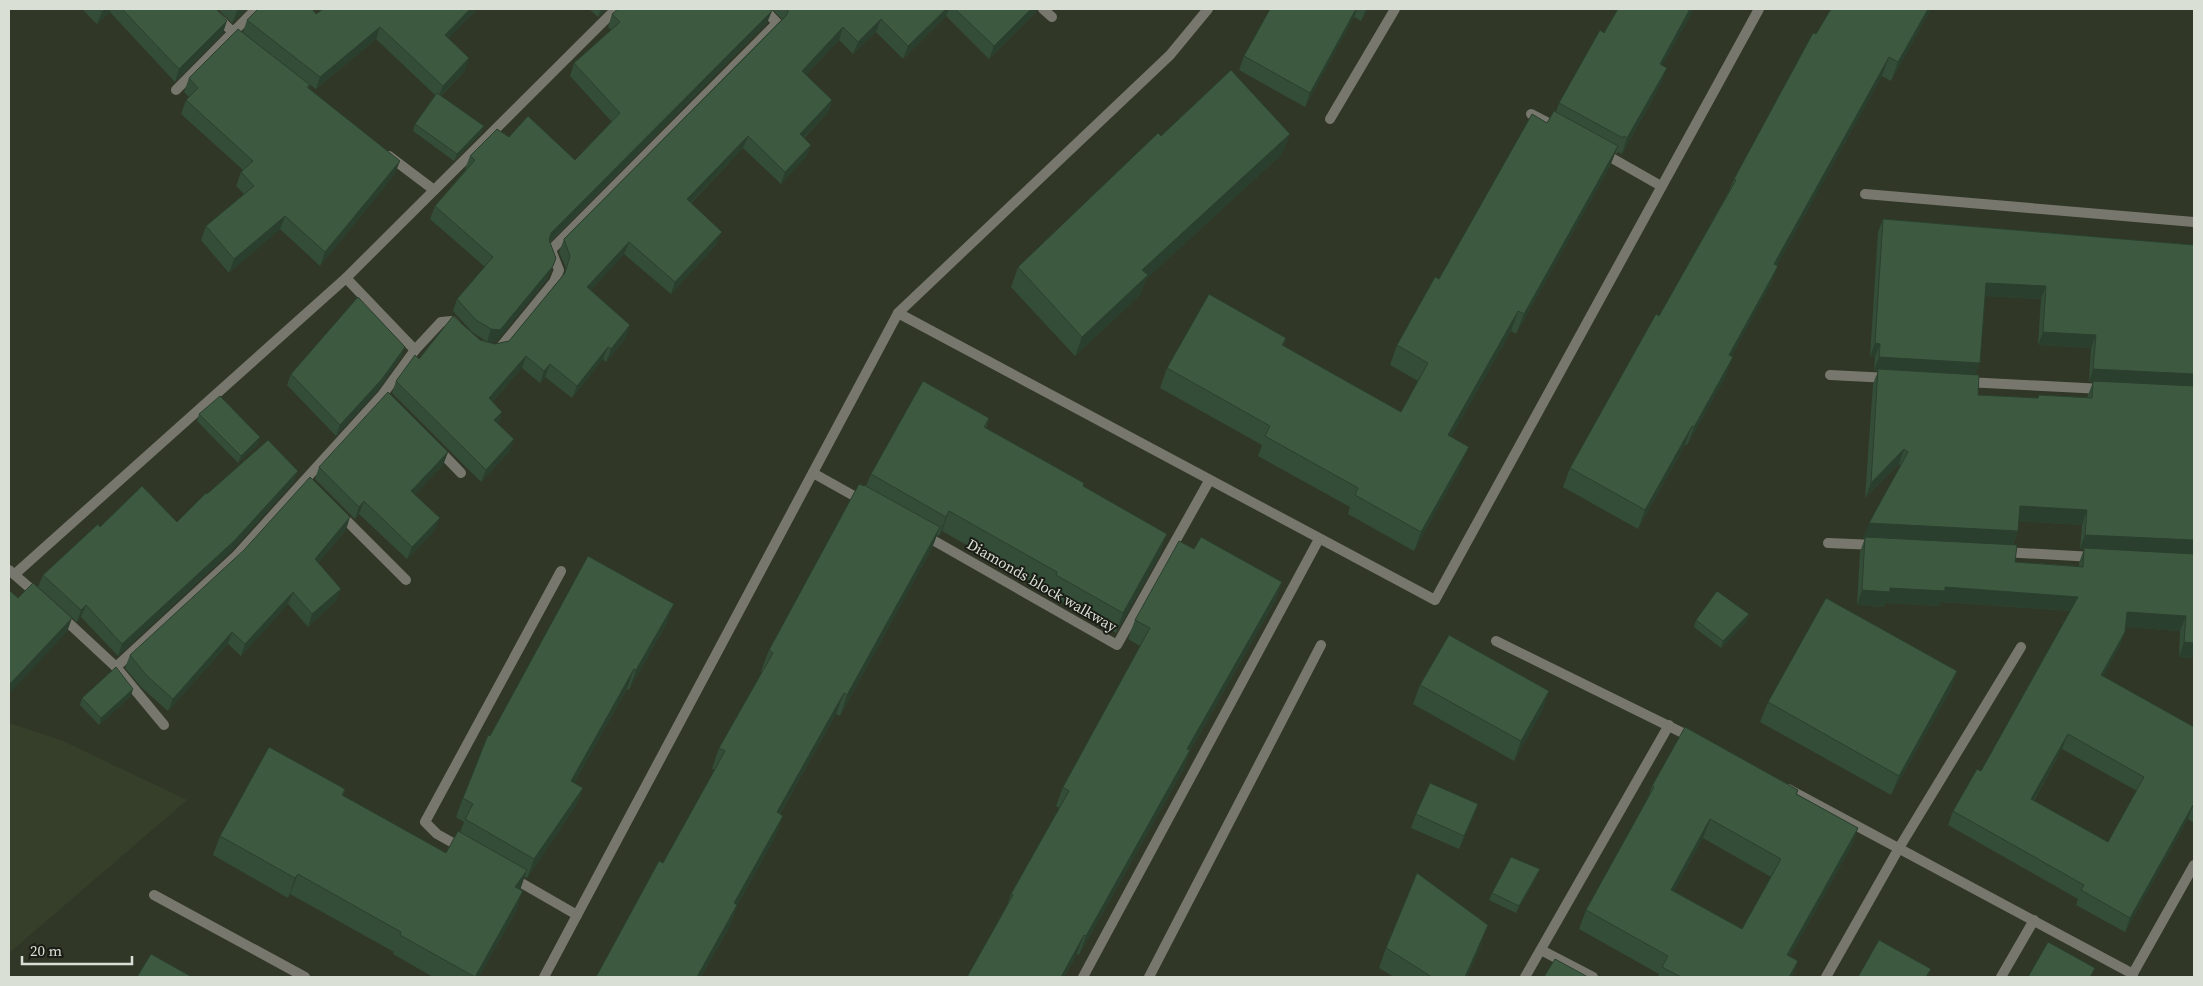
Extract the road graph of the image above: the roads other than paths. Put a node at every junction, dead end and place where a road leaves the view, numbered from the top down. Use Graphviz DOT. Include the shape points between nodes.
graph roads {
  1 [pos="209,9"];
  2 [pos="256,9"];
  3 [pos="616,9"];
  4 [pos="764,9"];
  5 [pos="1043,9"];
  6 [pos="1208,9"];
  7 [pos="1395,9"];
  8 [pos="1760,9"];
  9 [pos="1052,18"];
  10 [pos="232,33"];
  11 [pos="247,45"];
  12 [pos="176,90"];
  13 [pos="1531,114"];
  14 [pos="1330,119"];
  15 [pos="1566,133"];
  16 [pos="1592,147"];
  17 [pos="380,148"];
  18 [pos="1661,186"];
  19 [pos="434,190"];
  20 [pos="1865,194"];
  21 [pos="2194,222"];
  22 [pos="346,278"];
  23 [pos="898,313"];
  24 [pos="464,333"];
  25 [pos="482,348"];
  26 [pos="415,350"];
  27 [pos="1830,375"];
  28 [pos="1899,379"];
  29 [pos="1958,382"];
  30 [pos="2116,390"];
  31 [pos="429,440"];
  32 [pos="461,473"];
  33 [pos="813,473"];
  34 [pos="1209,481"];
  35 [pos="872,506"];
  36 [pos="333,507"];
  37 [pos="914,530"];
  38 [pos="1319,538"];
  39 [pos="1828,543"];
  40 [pos="1888,546"];
  41 [pos="1996,552"];
  42 [pos="2105,558"];
  43 [pos="561,571"];
  44 [pos="12,572"];
  45 [pos="406,580"];
  46 [pos="1496,641"];
  47 [pos="1321,645"];
  48 [pos="2022,647"];
  49 [pos="116,666"];
  50 [pos="164,726"];
  51 [pos="1669,726"];
  52 [pos="1703,744"];
  53 [pos="1780,785"];
  54 [pos="1899,848"];
  55 [pos="470,853"];
  56 [pos="2194,865"];
  57 [pos="503,872"];
  58 [pos="154,896"];
  59 [pos="578,915"];
  60 [pos="2034,920"];
  61 [pos="1541,950"];
  62 [pos="2132,975"];
  63 [pos="305,977"];
  64 [pos="544,977"];
  65 [pos="1083,977"];
  66 [pos="1149,977"];
  67 [pos="1525,977"];
  68 [pos="1593,977"];
  69 [pos="1826,977"];
  70 [pos="2002,977"];
  1 -- 10 [label="street"];
  2 -- 10 [label="street"];
  3 -- 19 [label="street"];
  4 -- 25 [label="street" via="777,23 551,250 560,270 554,282 499,349 489,351"];
  5 -- 9 [label="street"];
  6 -- 23 [label="street" via="1170,55"];
  7 -- 14 [label="street"];
  8 -- 18 [label="street"];
  10 -- 11 [label="street"];
  10 -- 12 [label="street"];
  13 -- 15 [label="street"];
  16 -- 18 [label="street"];
  17 -- 19 [label="street"];
  18 -- 38 [label="street" via="1435,600"];
  19 -- 22 [label="street"];
  20 -- 21 [label="street"];
  22 -- 26 [label="street"];
  22 -- 44 [label="street"];
  23 -- 33 [label="street"];
  23 -- 34 [label="street"];
  24 -- 26 [label="street" via="452,321 441,322"];
  26 -- 49 [label="street" via="386,398 309,483 235,557"];
  27 -- 28 [label="street"];
  29 -- 30 [label="street"];
  31 -- 32 [label="street"];
  33 -- 35 [label="street"];
  33 -- 59 [label="street"];
  34 -- 37 [label="street, Diamonds block walkway" via="1118,645"];
  34 -- 38 [label="street"];
  36 -- 45 [label="street"];
  38 -- 65 [label="street"];
  39 -- 40 [label="street"];
  41 -- 42 [label="street"];
  43 -- 55 [label="street" via="425,822 437,834"];
  44 -- 49 [label="street"];
  46 -- 51 [label="street"];
  47 -- 66 [label="street"];
  48 -- 54 [label="street"];
  49 -- 50 [label="street"];
  51 -- 52 [label="street"];
  51 -- 61 [label="street"];
  53 -- 54 [label="street"];
  54 -- 60 [label="street"];
  54 -- 69 [label="street"];
  56 -- 62 [label="street"];
  57 -- 59 [label="street"];
  58 -- 63 [label="street"];
  59 -- 64 [label="street"];
  60 -- 62 [label="street"];
  60 -- 70 [label="street"];
  61 -- 67 [label="street"];
  61 -- 68 [label="street"];
}
